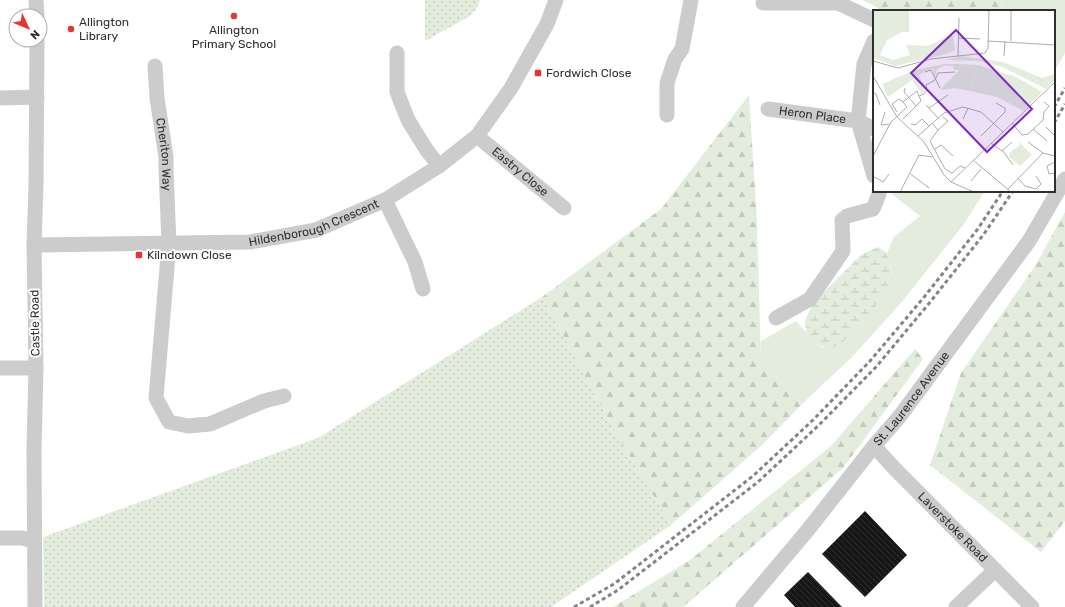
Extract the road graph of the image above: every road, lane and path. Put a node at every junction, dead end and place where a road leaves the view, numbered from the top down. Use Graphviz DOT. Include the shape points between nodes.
graph roads {
  1 [pos="556,0"];
  2 [pos="691,0"];
  3 [pos="837,2"];
  4 [pos="763,3"];
  5 [pos="873,20"];
  6 [pos="873,43"];
  7 [pos="37,48"];
  8 [pos="397,53"];
  9 [pos="155,66"];
  10 [pos="37,97"];
  11 [pos="0,98"];
  12 [pos="768,109"];
  13 [pos="667,115"];
  14 [pos="858,121"];
  15 [pos="873,128"];
  16 [pos="477,136"];
  17 [pos="439,166"];
  18 [pos="873,173"];
  19 [pos="1065,179"];
  20 [pos="879,192"];
  21 [pos="385,200"];
  22 [pos="564,208"];
  23 [pos="169,244"];
  24 [pos="34,245"];
  25 [pos="423,289"];
  26 [pos="776,318"];
  27 [pos="0,368"];
  28 [pos="36,368"];
  29 [pos="284,396"];
  30 [pos="874,446"];
  31 [pos="0,538"];
  32 [pos="34,541"];
  33 [pos="995,570"];
  34 [pos="35,607"];
  35 [pos="743,607"];
  36 [pos="956,607"];
  37 [pos="1032,607"];
  1 -- 16 [label="street, Hildenborough Crescent" via="547,24 511,88"];
  2 -- 13 [label="street" via="682,48 675,59 667,83"];
  3 -- 4 [label="street"];
  3 -- 5 [label="street"];
  6 -- 14 [label="street" via="864,64"];
  7 -- 10 [label="street, Castle Road"];
  8 -- 17 [label="street" via="397,92 408,120"];
  9 -- 23 [label="street, Cheriton Way" via="166,158"];
  10 -- 11 [label="street"];
  10 -- 24 [label="street, Castle Road"];
  12 -- 14 [label="street, Heron Place"];
  14 -- 15 [label="street, Heron Place"];
  14 -- 18 [label="street"];
  16 -- 17 [label="street, Hildenborough Crescent"];
  16 -- 22 [label="street, Eastry Close"];
  17 -- 21 [label="street, Hildenborough Crescent"];
  19 -- 30 [label="street, St. Laurence Avenue" via="1029,241 900,416"];
  20 -- 26 [label="street" via="873,209 847,216 842,220 843,251 810,299"];
  21 -- 23 [label="street, Hildenborough Crescent" via="316,230 250,242"];
  21 -- 25 [label="street" via="415,262"];
  23 -- 24 [label="street, Hildenborough Crescent"];
  23 -- 29 [label="street" via="156,398 169,422 188,426 210,424 264,401"];
  24 -- 28 [label="street, Castle Road"];
  27 -- 28 [label="street"];
  28 -- 32 [label="street, Castle Road"];
  30 -- 33 [label="street, Laverstoke Road"];
  30 -- 35 [label="street, St. Laurence Avenue"];
  31 -- 32 [label="street"];
  32 -- 34 [label="street, Castle Road"];
  33 -- 36 [label="street"];
  33 -- 37 [label="street, Laverstoke Road"];
}
